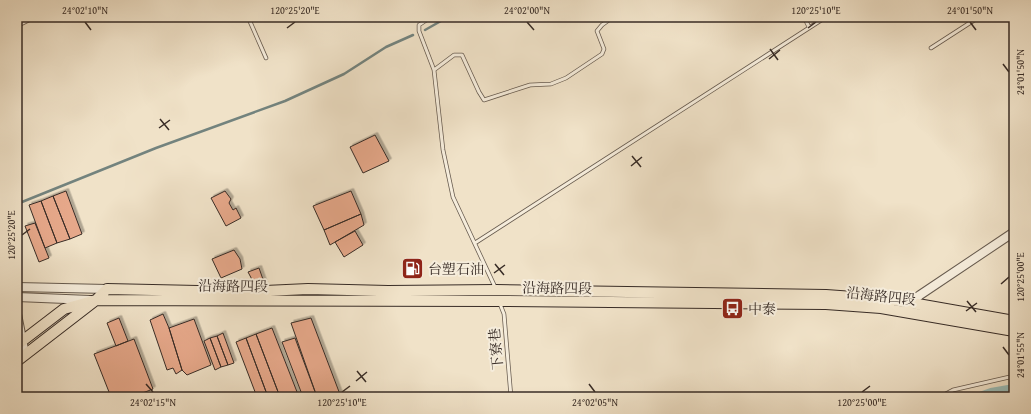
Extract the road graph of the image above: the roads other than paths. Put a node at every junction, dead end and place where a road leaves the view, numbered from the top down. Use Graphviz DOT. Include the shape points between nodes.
graph roads {
  1 [pos="35,17"];
  2 [pos="248,17"];
  3 [pos="431,17"];
  4 [pos="613,17"];
  5 [pos="804,17"];
  6 [pos="826,17"];
  7 [pos="979,17"];
  8 [pos="17,26"];
  9 [pos="809,28"];
  10 [pos="931,48"];
  11 [pos="266,58"];
  12 [pos="434,70"];
  13 [pos="1014,232"];
  14 [pos="475,243"];
  15 [pos="17,287"];
  16 [pos="107,289"];
  17 [pos="496,290"];
  18 [pos="17,297"];
  19 [pos="733,299"];
  20 [pos="96,300"];
  21 [pos="498,301"];
  22 [pos="909,307"];
  23 [pos="17,314"];
  24 [pos="1014,321"];
  25 [pos="1014,331"];
  26 [pos="20,342"];
  27 [pos="21,357"];
  28 [pos="1014,376"];
  29 [pos="511,397"];
  30 [pos="940,397"];
  1 -- 8 [label="lane"];
  2 -- 11 [label="lane"];
  3 -- 12 [label="lane, 下寮巷" via="419,25 418,31"];
  4 -- 12 [label="lane" via="597,31 604,49 602,54 566,78 551,84 530,85 484,100 462,55 454,55"];
  5 -- 9 [label="lane"];
  6 -- 9 [label="lane"];
  7 -- 10 [label="lane"];
  9 -- 14 [label="lane"];
  12 -- 14 [label="lane, 下寮巷" via="443,150 453,197"];
  13 -- 22 [label="street" via="920,295"];
  14 -- 17 [label="lane, 下寮巷"];
  15 -- 16 [label="street, 沿海路四段"];
  16 -- 17 [label="main road, 沿海路四段" via="243,292 308,288 388,291"];
  16 -- 20 [label="main road"];
  17 -- 19 [label="main road, 沿海路四段"];
  17 -- 21 [label="lane, 下寮巷"];
  18 -- 20 [label="street, 沿海路四段"];
  19 -- 21 [label="main road, 沿海路四段"];
  19 -- 22 [label="main road, 沿海路四段" via="880,308"];
  20 -- 21 [label="main road, 沿海路四段"];
  20 -- 26 [label="main road" via="64,309"];
  20 -- 27 [label="main road"];
  21 -- 29 [label="lane, 下寮巷" via="504,314"];
  22 -- 24 [label="main road, 沿海路四段"];
  22 -- 25 [label="main road, 沿海路四段"];
  23 -- 26 [label="street"];
  26 -- 27 [label="street"];
  28 -- 30 [label="lane" via="952,390"];
}
